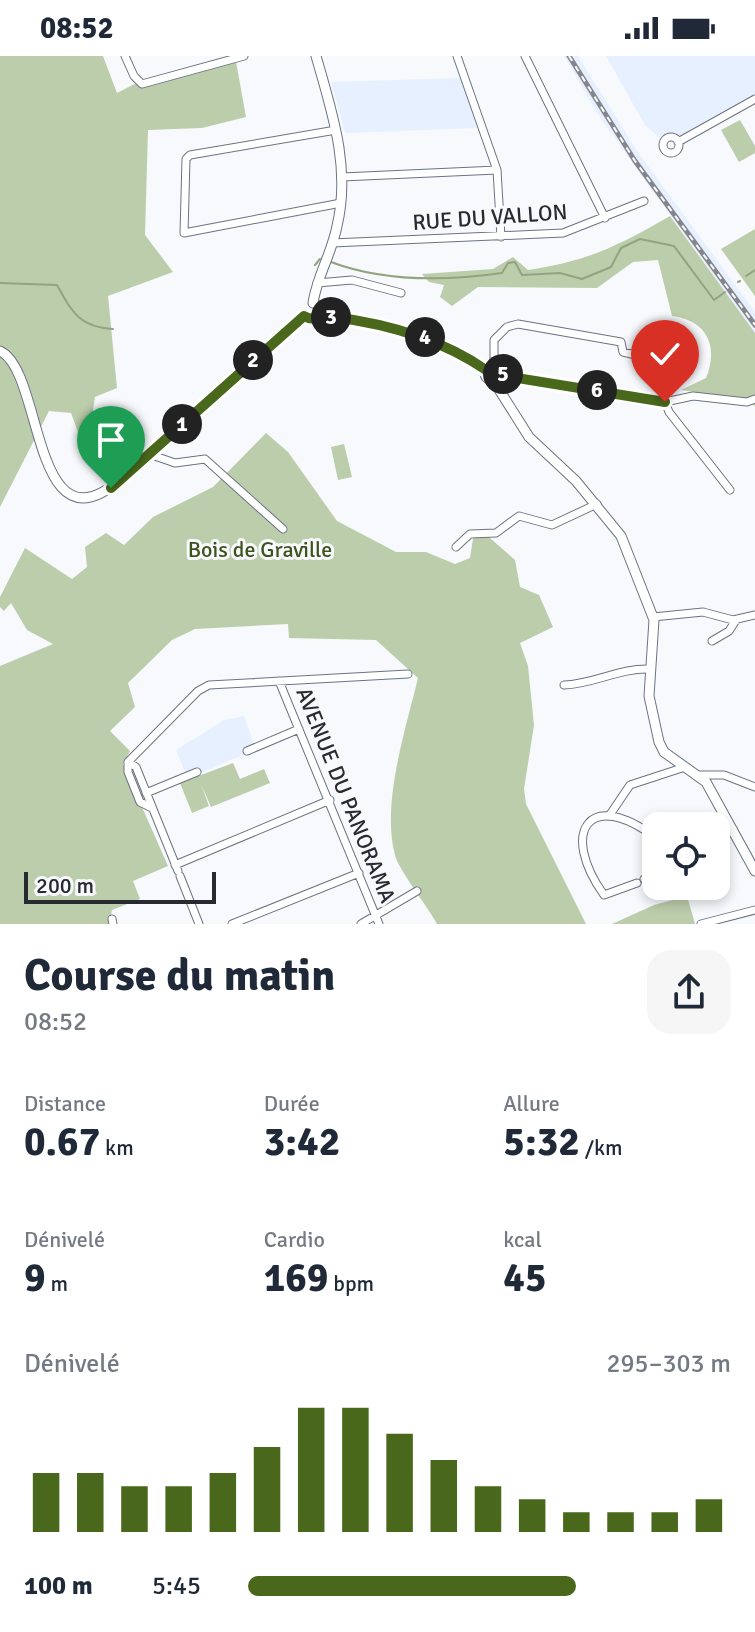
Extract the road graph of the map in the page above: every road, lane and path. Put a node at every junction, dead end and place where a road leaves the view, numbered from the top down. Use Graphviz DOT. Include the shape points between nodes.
graph roads {
  1 [pos="125,56"];
  2 [pos="244,56"];
  3 [pos="316,56"];
  4 [pos="457,56"];
  5 [pos="525,56"];
  6 [pos="755,99"];
  7 [pos="336,130"];
  8 [pos="678,142"];
  9 [pos="497,170"];
  10 [pos="342,177"];
  11 [pos="644,201"];
  12 [pos="341,203"];
  13 [pos="605,218"];
  14 [pos="501,237"];
  15 [pos="332,243"];
  16 [pos="316,283"];
  17 [pos="401,293"];
  18 [pos="315,304"];
  19 [pos="332,317"];
  20 [pos="308,318"];
  21 [pos="0,351"];
  22 [pos="657,360"];
  23 [pos="493,373"];
  24 [pos="751,401"];
  25 [pos="665,402"];
  26 [pos="755,409"];
  27 [pos="149,454"];
  28 [pos="730,490"];
  29 [pos="597,504"];
  30 [pos="283,529"];
  31 [pos="456,547"];
  32 [pos="755,615"];
  33 [pos="653,617"];
  34 [pos="736,620"];
  35 [pos="712,641"];
  36 [pos="650,669"];
  37 [pos="408,674"];
  38 [pos="279,681"];
  39 [pos="564,685"];
  40 [pos="299,729"];
  41 [pos="247,751"];
  42 [pos="128,762"];
  43 [pos="685,767"];
  44 [pos="197,772"];
  45 [pos="697,775"];
  46 [pos="755,787"];
  47 [pos="146,793"];
  48 [pos="330,800"];
  49 [pos="152,808"];
  50 [pos="609,816"];
  51 [pos="642,828"];
  52 [pos="733,829"];
  53 [pos="730,831"];
  54 [pos="178,870"];
  55 [pos="755,871"];
  56 [pos="359,873"];
  57 [pos="642,881"];
  58 [pos="417,891"];
  59 [pos="755,910"];
  60 [pos="375,915"];
  61 [pos="199,924"];
  62 [pos="232,924"];
  63 [pos="361,924"];
  64 [pos="379,924"];
  65 [pos="701,924"];
  1 -- 2 [label="street" via="142,84"];
  3 -- 7 [label="street"];
  4 -- 9 [label="street"];
  5 -- 13 [label="street"];
  6 -- 8 [label="street"];
  7 -- 10 [label="street"];
  7 -- 12 [label="street" via="190,155 184,233"];
  9 -- 10 [label="street"];
  9 -- 14 [label="street"];
  10 -- 12 [label="street"];
  11 -- 13 [label="street, RUE DU VALLON"];
  12 -- 15 [label="street"];
  13 -- 14 [label="street, RUE DU VALLON" via="563,233"];
  14 -- 15 [label="street, RUE DU VALLON"];
  15 -- 16 [label="street"];
  16 -- 17 [label="street" via="352,280"];
  16 -- 18 [label="street"];
  18 -- 19 [label="street"];
  18 -- 20 [label="street" via="319,314"];
  18 -- 20 [label="street" via="303,306"];
  19 -- 20 [label="street"];
  19 -- 23 [label="street" via="431,339"];
  20 -- 27 [label="street"];
  21 -- 27 [label="street" via="13,359 23,376 43,457 66,490 98,494"];
  22 -- 23 [label="street" via="623,352 621,342 518,324 494,340"];
  23 -- 25 [label="street"];
  23 -- 29 [label="street" via="529,437"];
  24 -- 25 [label="street" via="693,396"];
  24 -- 26 [label="street"];
  25 -- 28 [label="street"];
  27 -- 30 [label="street" via="175,463 205,459"];
  29 -- 31 [label="street" via="552,525 519,516 496,533 470,534"];
  29 -- 33 [label="street" via="621,536"];
  32 -- 34 [label="street"];
  33 -- 34 [label="street" via="703,612"];
  33 -- 36 [label="street"];
  34 -- 35 [label="street"];
  36 -- 39 [label="street" via="628,669"];
  36 -- 43 [label="street" via="654,730 664,752"];
  37 -- 38 [label="street"];
  38 -- 40 [label="street, AVENUE DU PANORAMA"];
  38 -- 42 [label="street" via="209,685"];
  40 -- 41 [label="street"];
  40 -- 48 [label="street, AVENUE DU PANORAMA"];
  42 -- 47 [label="street" via="136,767"];
  42 -- 49 [label="street" via="140,802"];
  43 -- 45 [label="street"];
  43 -- 50 [label="street" via="630,785"];
  44 -- 47 [label="street"];
  45 -- 46 [label="street" via="724,775"];
  45 -- 52 [label="street"];
  47 -- 49 [label="street"];
  48 -- 54 [label="street"];
  48 -- 56 [label="street, AVENUE DU PANORAMA"];
  49 -- 54 [label="street"];
  50 -- 51 [label="street"];
  50 -- 57 [label="street" via="597,817 585,827 581,848 586,861 604,895"];
  52 -- 53 [label="street"];
  52 -- 55 [label="street"];
  54 -- 61 [label="street"];
  56 -- 60 [label="street, AVENUE DU PANORAMA"];
  56 -- 62 [label="street"];
  58 -- 60 [label="street"];
  59 -- 65 [label="street"];
  60 -- 63 [label="street"];
  60 -- 64 [label="street, AVENUE DU PANORAMA"];
}
